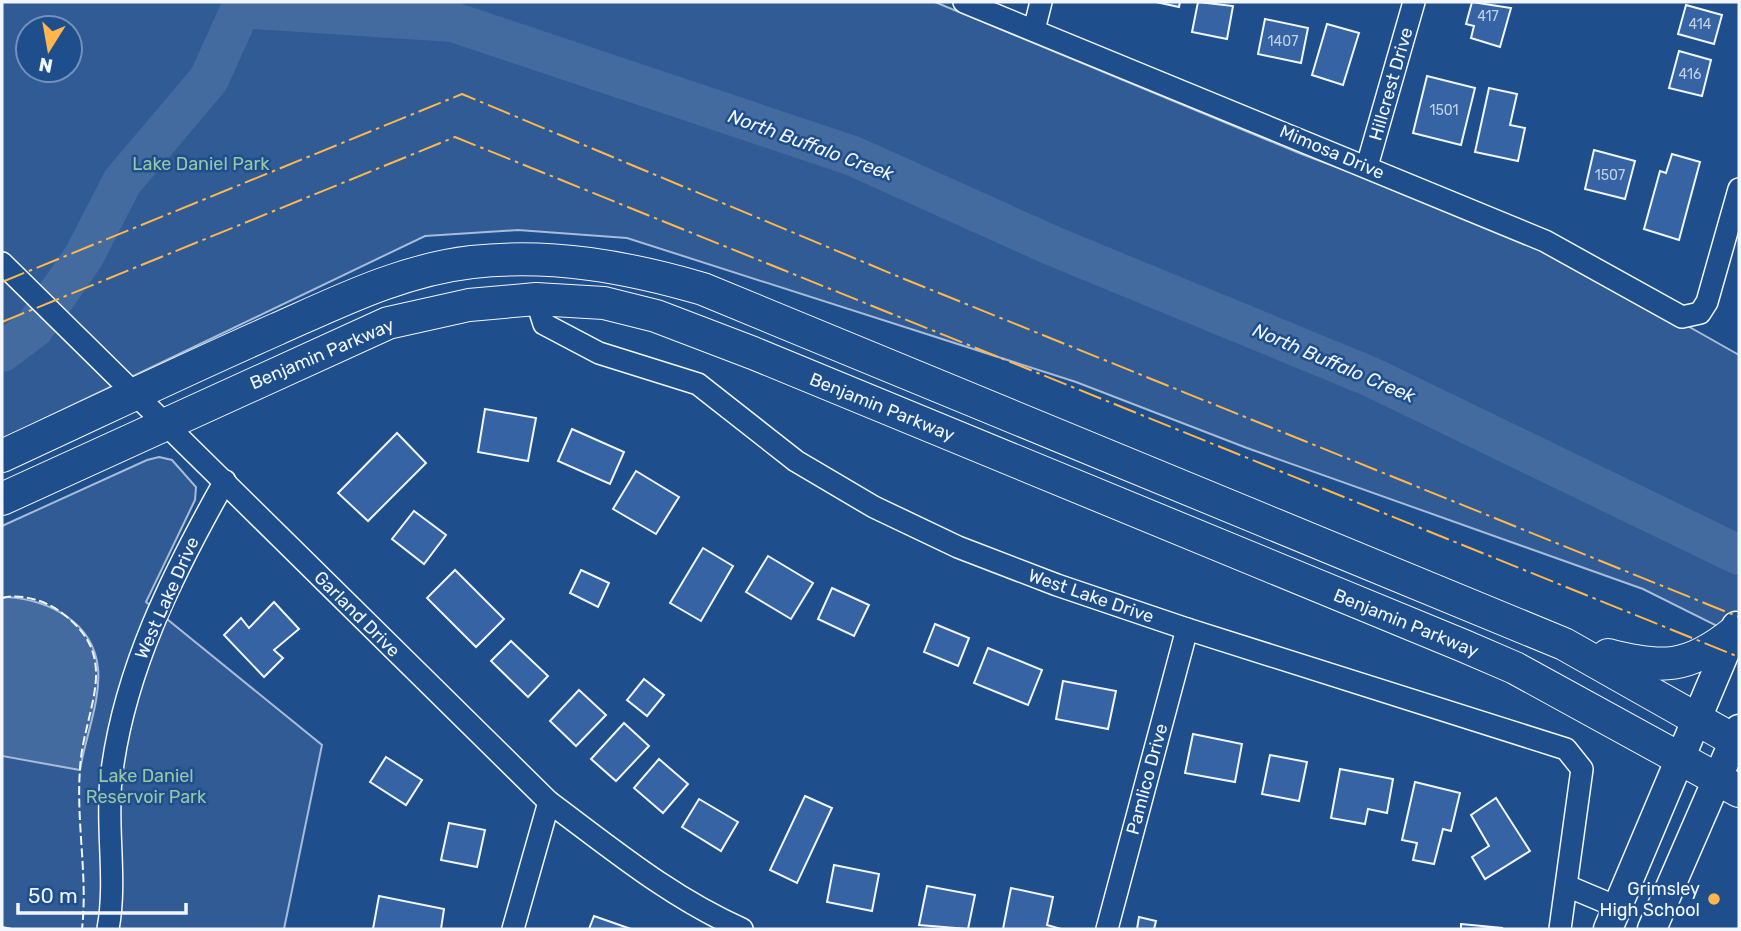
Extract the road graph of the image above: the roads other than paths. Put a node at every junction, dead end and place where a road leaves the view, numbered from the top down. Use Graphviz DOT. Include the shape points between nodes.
graph roads {
  1 [pos="964,2"];
  2 [pos="1041,2"];
  3 [pos="1414,2"];
  4 [pos="1004,10"];
  5 [pos="1034,30"];
  6 [pos="1367,166"];
  7 [pos="1739,189"];
  8 [pos="2,263"];
  9 [pos="537,299"];
  10 [pos="135,395"];
  11 [pos="167,423"];
  12 [pos="2,456"];
  13 [pos="225,481"];
  14 [pos="2,499"];
  15 [pos="1736,626"];
  16 [pos="1187,629"];
  17 [pos="1564,644"];
  18 [pos="1698,720"];
  19 [pos="1738,738"];
  20 [pos="1679,760"];
  21 [pos="1728,785"];
  22 [pos="549,802"];
  23 [pos="1567,886"];
  24 [pos="1612,918"];
  25 [pos="108,929"];
  26 [pos="513,929"];
  27 [pos="742,929"];
  28 [pos="1107,929"];
  29 [pos="1560,929"];
  30 [pos="1652,929"];
  1 -- 4 [label="street, Mimosa Drive"];
  2 -- 5 [label="street"];
  3 -- 6 [label="street, Hillcrest Drive"];
  4 -- 5 [label="street, Mimosa Drive"];
  5 -- 6 [label="street, Mimosa Drive"];
  6 -- 7 [label="street, Mimosa Drive" via="1545,241 1669,312 1692,317 1707,302"];
  8 -- 10 [label="street, Garland Drive"];
  9 -- 11 [label="main road, Benjamin Parkway" via="468,305 388,323"];
  9 -- 16 [label="street, West Lake Drive" via="544,324 599,352 698,384 796,460 874,507 958,547"];
  9 -- 20 [label="main road, Benjamin Parkway" via="604,303 656,316 753,353 1515,668"];
  10 -- 11 [label="street, Garland Drive"];
  10 -- 12 [label="main road"];
  10 -- 17 [label="main road" via="395,278 471,262 529,259 649,273 703,289"];
  11 -- 13 [label="street, Garland Drive"];
  11 -- 14 [label="main road, Benjamin Parkway"];
  13 -- 22 [label="street, Garland Drive"];
  13 -- 25 [label="street, West Lake Drive" via="185,551 134,677 111,780 112,905"];
  15 -- 17 [label="main road" via="1712,650 1674,664 1651,666"];
  15 -- 18 [label="main road"];
  16 -- 23 [label="street, West Lake Drive" via="1566,748 1583,769"];
  16 -- 28 [label="street, Pamlico Drive"];
  17 -- 18 [label="main road"];
  18 -- 19 [label="main road"];
  18 -- 20 [label="main road"];
  19 -- 21 [label="main road"];
  20 -- 21 [label="main road, Benjamin Parkway"];
  20 -- 24 [label="main road"];
  21 -- 30 [label="main road"];
  22 -- 26 [label="street"];
  22 -- 27 [label="street, Garland Drive" via="704,913"];
  23 -- 24 [label="street"];
  23 -- 29 [label="street, West Lake Drive"];
}
